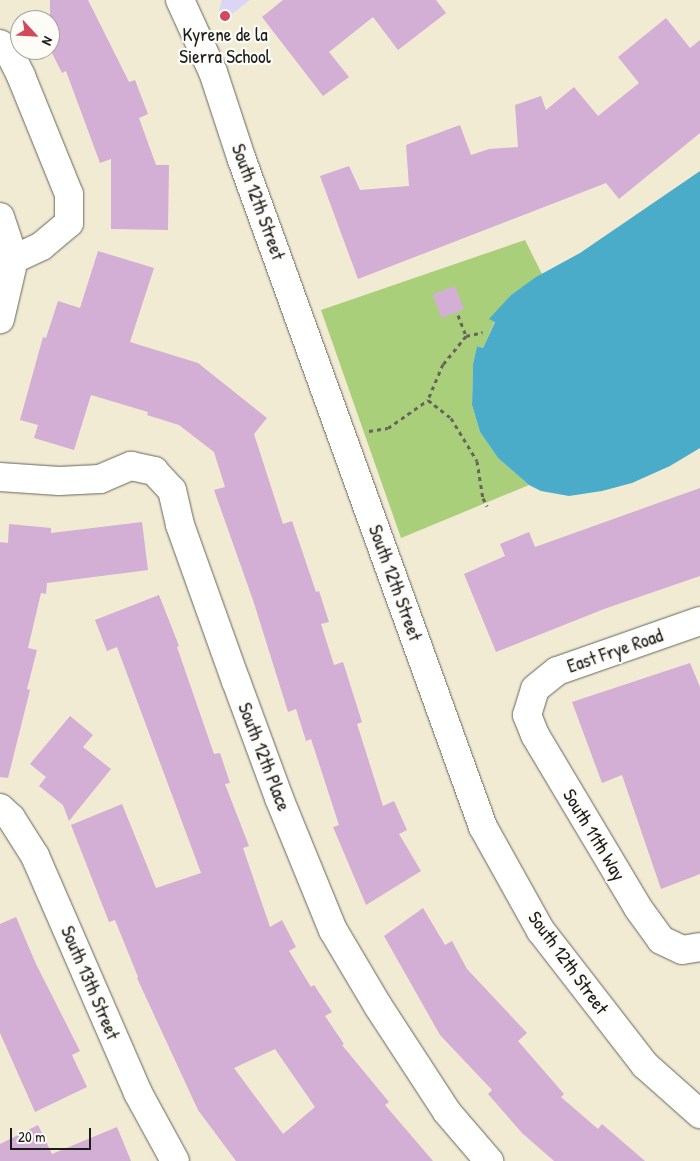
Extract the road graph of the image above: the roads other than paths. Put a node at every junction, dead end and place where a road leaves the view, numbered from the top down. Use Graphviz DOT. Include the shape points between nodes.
graph roads {
  1 [pos="180,0"];
  2 [pos="0,44"];
  3 [pos="0,217"];
  4 [pos="14,259"];
  5 [pos="0,319"];
  6 [pos="0,477"];
  7 [pos="700,620"];
  8 [pos="535,689"];
  9 [pos="0,808"];
  10 [pos="700,947"];
  11 [pos="700,1114"];
  12 [pos="175,1161"];
  13 [pos="489,1161"];
  1 -- 11 [label="street, South 12th Street" via="212,72 483,828 541,931 645,1065"];
  2 -- 4 [label="street" via="8,50 21,76 69,194 69,223 42,246"];
  3 -- 4 [label="street"];
  4 -- 5 [label="street"];
  6 -- 13 [label="street, South 12th Place" via="59,481 100,478 130,466 154,472 172,490 180,525 236,681 333,930 447,1112"];
  7 -- 8 [label="street, East Frye Road" via="557,671"];
  8 -- 10 [label="street, South 11th Way" via="527,715 535,735 638,908 661,940 682,950"];
  9 -- 12 [label="street, South 13th Street" via="11,818 35,856 138,1093"];
}
